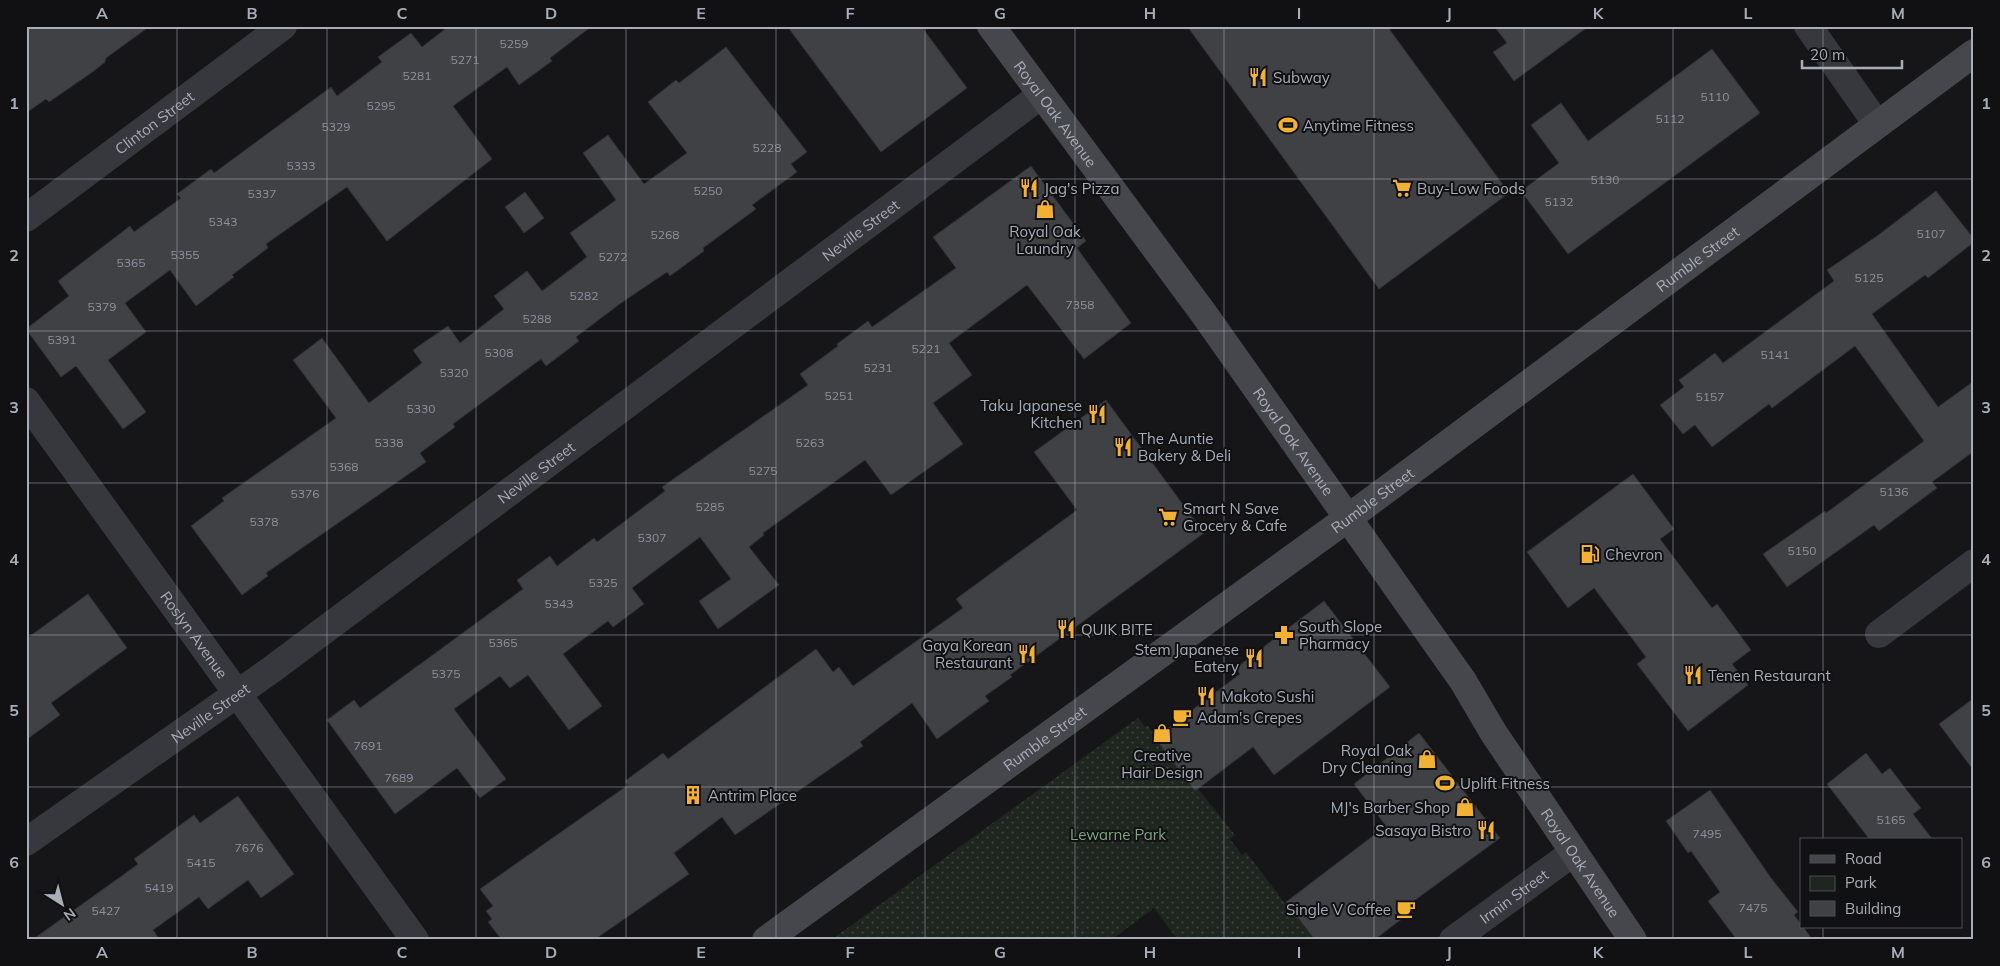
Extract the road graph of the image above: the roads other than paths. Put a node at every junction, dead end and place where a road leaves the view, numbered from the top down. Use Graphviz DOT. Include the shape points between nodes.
graph roads {
  1 [pos="283,26"];
  2 [pos="991,26"];
  3 [pos="1808,26"];
  4 [pos="1974,53"];
  5 [pos="1041,95"];
  6 [pos="1877,124"];
  7 [pos="26,218"];
  8 [pos="26,401"];
  9 [pos="1348,518"];
  10 [pos="1974,563"];
  11 [pos="1879,634"];
  12 [pos="238,694"];
  13 [pos="26,842"];
  14 [pos="1574,852"];
  15 [pos="416,940"];
  16 [pos="766,940"];
  17 [pos="1453,940"];
  18 [pos="1633,940"];
  1 -- 7 [label="street, Clinton Street"];
  2 -- 5 [label="street, Royal Oak Avenue"];
  3 -- 6 [label="street"];
  4 -- 6 [label="street, Rumble Street"];
  5 -- 9 [label="street, Royal Oak Avenue" via="1194,301"];
  5 -- 12 [label="street, Neville Street"];
  6 -- 9 [label="street, Rumble Street"];
  8 -- 12 [label="street, Roslyn Avenue"];
  9 -- 14 [label="street, Royal Oak Avenue" via="1463,681 1493,732"];
  9 -- 16 [label="street, Rumble Street"];
  10 -- 11 [label="street"];
  12 -- 13 [label="street, Neville Street"];
  12 -- 15 [label="street, Roslyn Avenue"];
  14 -- 17 [label="street, Irmin Street"];
  14 -- 18 [label="street, Royal Oak Avenue"];
}
